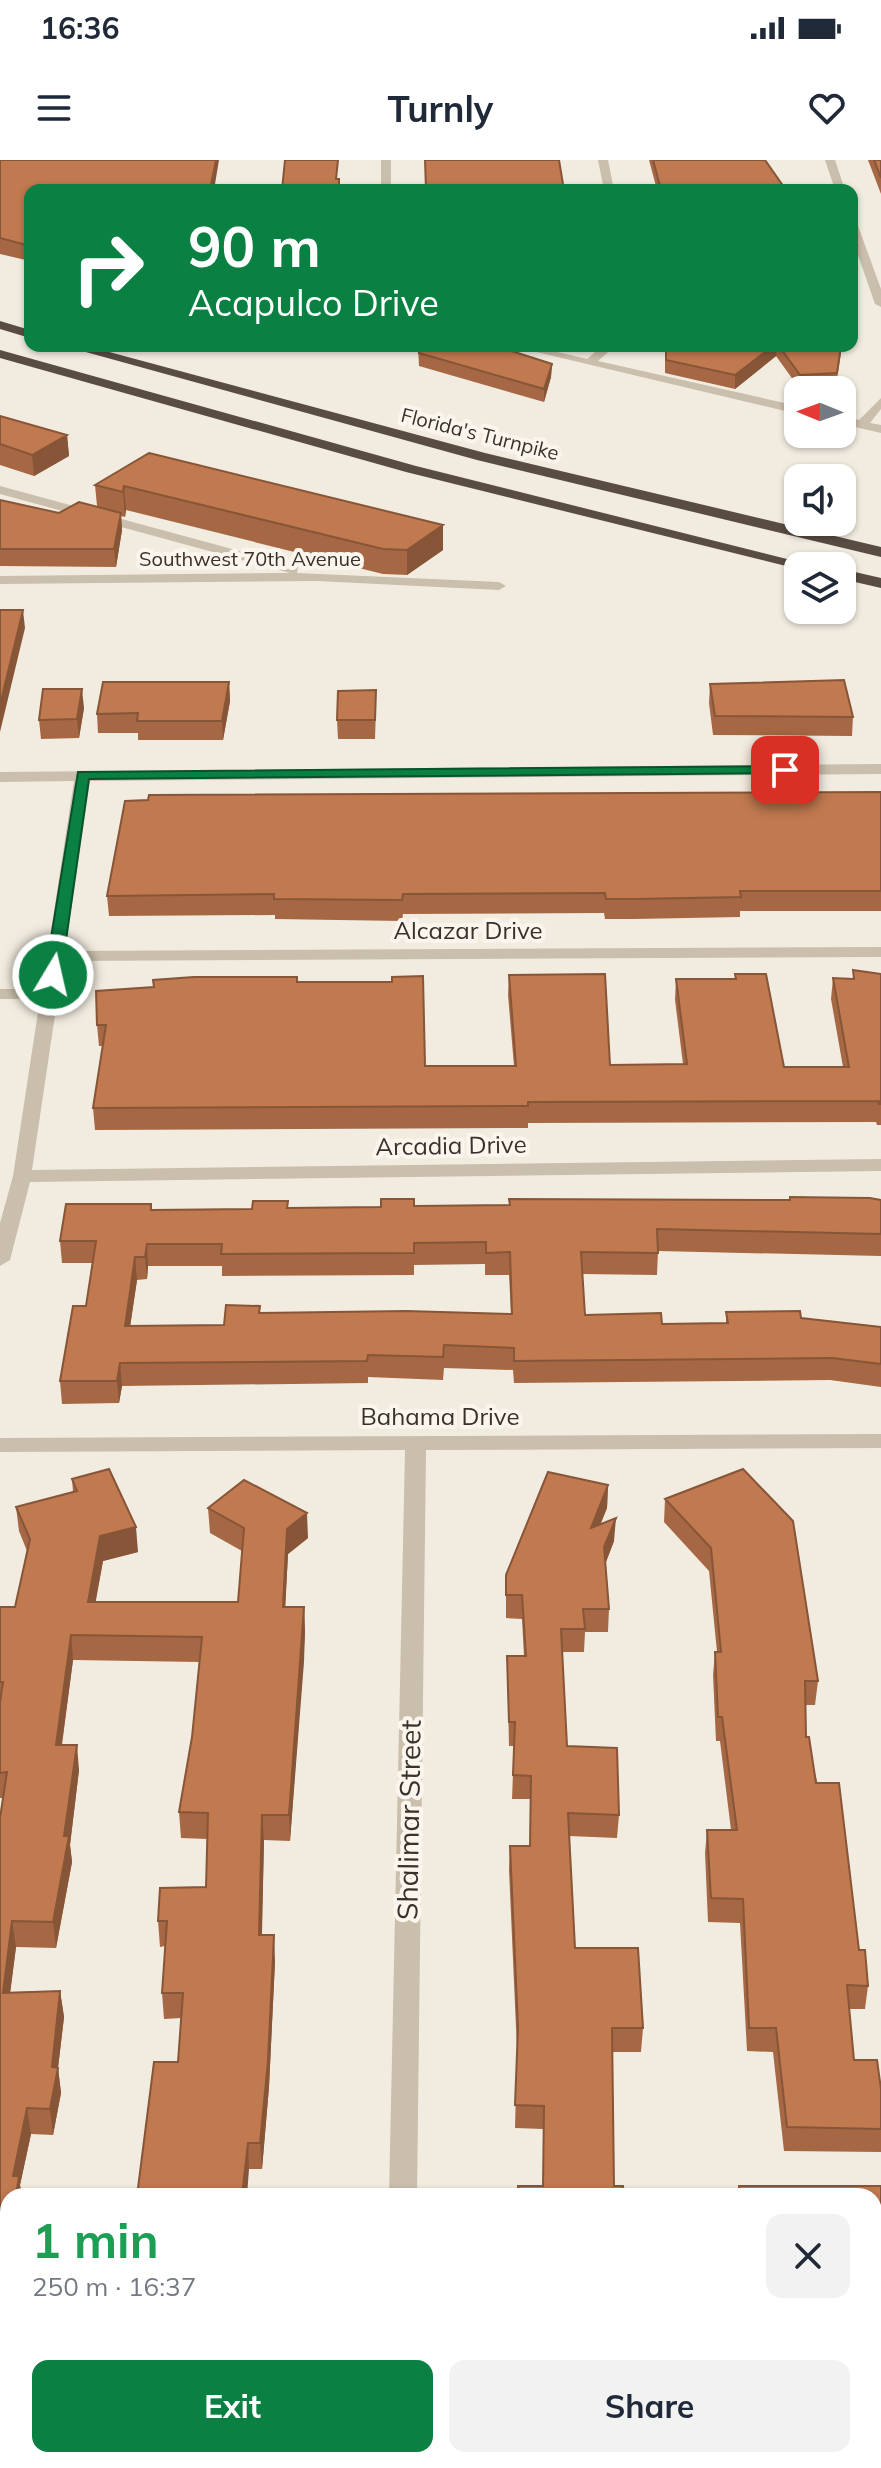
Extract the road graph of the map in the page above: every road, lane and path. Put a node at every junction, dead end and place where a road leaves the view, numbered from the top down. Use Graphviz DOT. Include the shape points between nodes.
graph roads {
  1 [pos="386,160"];
  2 [pos="603,160"];
  3 [pos="830,160"];
  4 [pos="386,184"];
  5 [pos="608,184"];
  6 [pos="838,184"];
  7 [pos="858,240"];
  8 [pos="881,304"];
  9 [pos="0,325"];
  10 [pos="24,332"];
  11 [pos="93,352"];
  12 [pos="542,352"];
  13 [pos="602,352"];
  14 [pos="0,354"];
  15 [pos="589,363"];
  16 [pos="881,402"];
  17 [pos="784,407"];
  18 [pos="856,424"];
  19 [pos="861,425"];
  20 [pos="881,429"];
  21 [pos="0,490"];
  22 [pos="881,552"];
  23 [pos="784,560"];
  24 [pos="317,577"];
  25 [pos="856,577"];
  26 [pos="0,580"];
  27 [pos="881,583"];
  28 [pos="499,586"];
  29 [pos="881,769"];
  30 [pos="83,775"];
  31 [pos="0,777"];
  32 [pos="881,952"];
  33 [pos="56,956"];
  34 [pos="0,994"];
  35 [pos="50,994"];
  36 [pos="881,1165"];
  37 [pos="22,1176"];
  38 [pos="0,1260"];
  39 [pos="881,1441"];
  40 [pos="416,1443"];
  41 [pos="0,1445"];
  42 [pos="403,2188"];
  1 -- 4 [label="street"];
  2 -- 5 [label="street"];
  3 -- 6 [label="street"];
  7 -- 8 [label="street"];
  9 -- 10 [label="highway"];
  11 -- 22 [label="highway, Florida's Turnpike" via="438,446"];
  12 -- 15 [label="street"];
  13 -- 15 [label="street"];
  14 -- 23 [label="highway" via="453,480"];
  15 -- 17 [label="street"];
  16 -- 19 [label="street"];
  18 -- 19 [label="street"];
  19 -- 20 [label="street"];
  21 -- 24 [label="street"];
  24 -- 26 [label="street, Southwest 70th Avenue"];
  24 -- 28 [label="street, Southwest 70th Avenue"];
  25 -- 27 [label="highway"];
  29 -- 30 [label="street"];
  30 -- 31 [label="street"];
  30 -- 33 [label="street"];
  32 -- 33 [label="street, Alcazar Drive"];
  33 -- 35 [label="street"];
  34 -- 35 [label="street"];
  35 -- 37 [label="street"];
  36 -- 37 [label="street, Arcadia Drive"];
  37 -- 38 [label="street"];
  39 -- 40 [label="street, Bahama Drive"];
  40 -- 41 [label="street, Bahama Drive"];
  40 -- 42 [label="street, Shalimar Street"];
}
